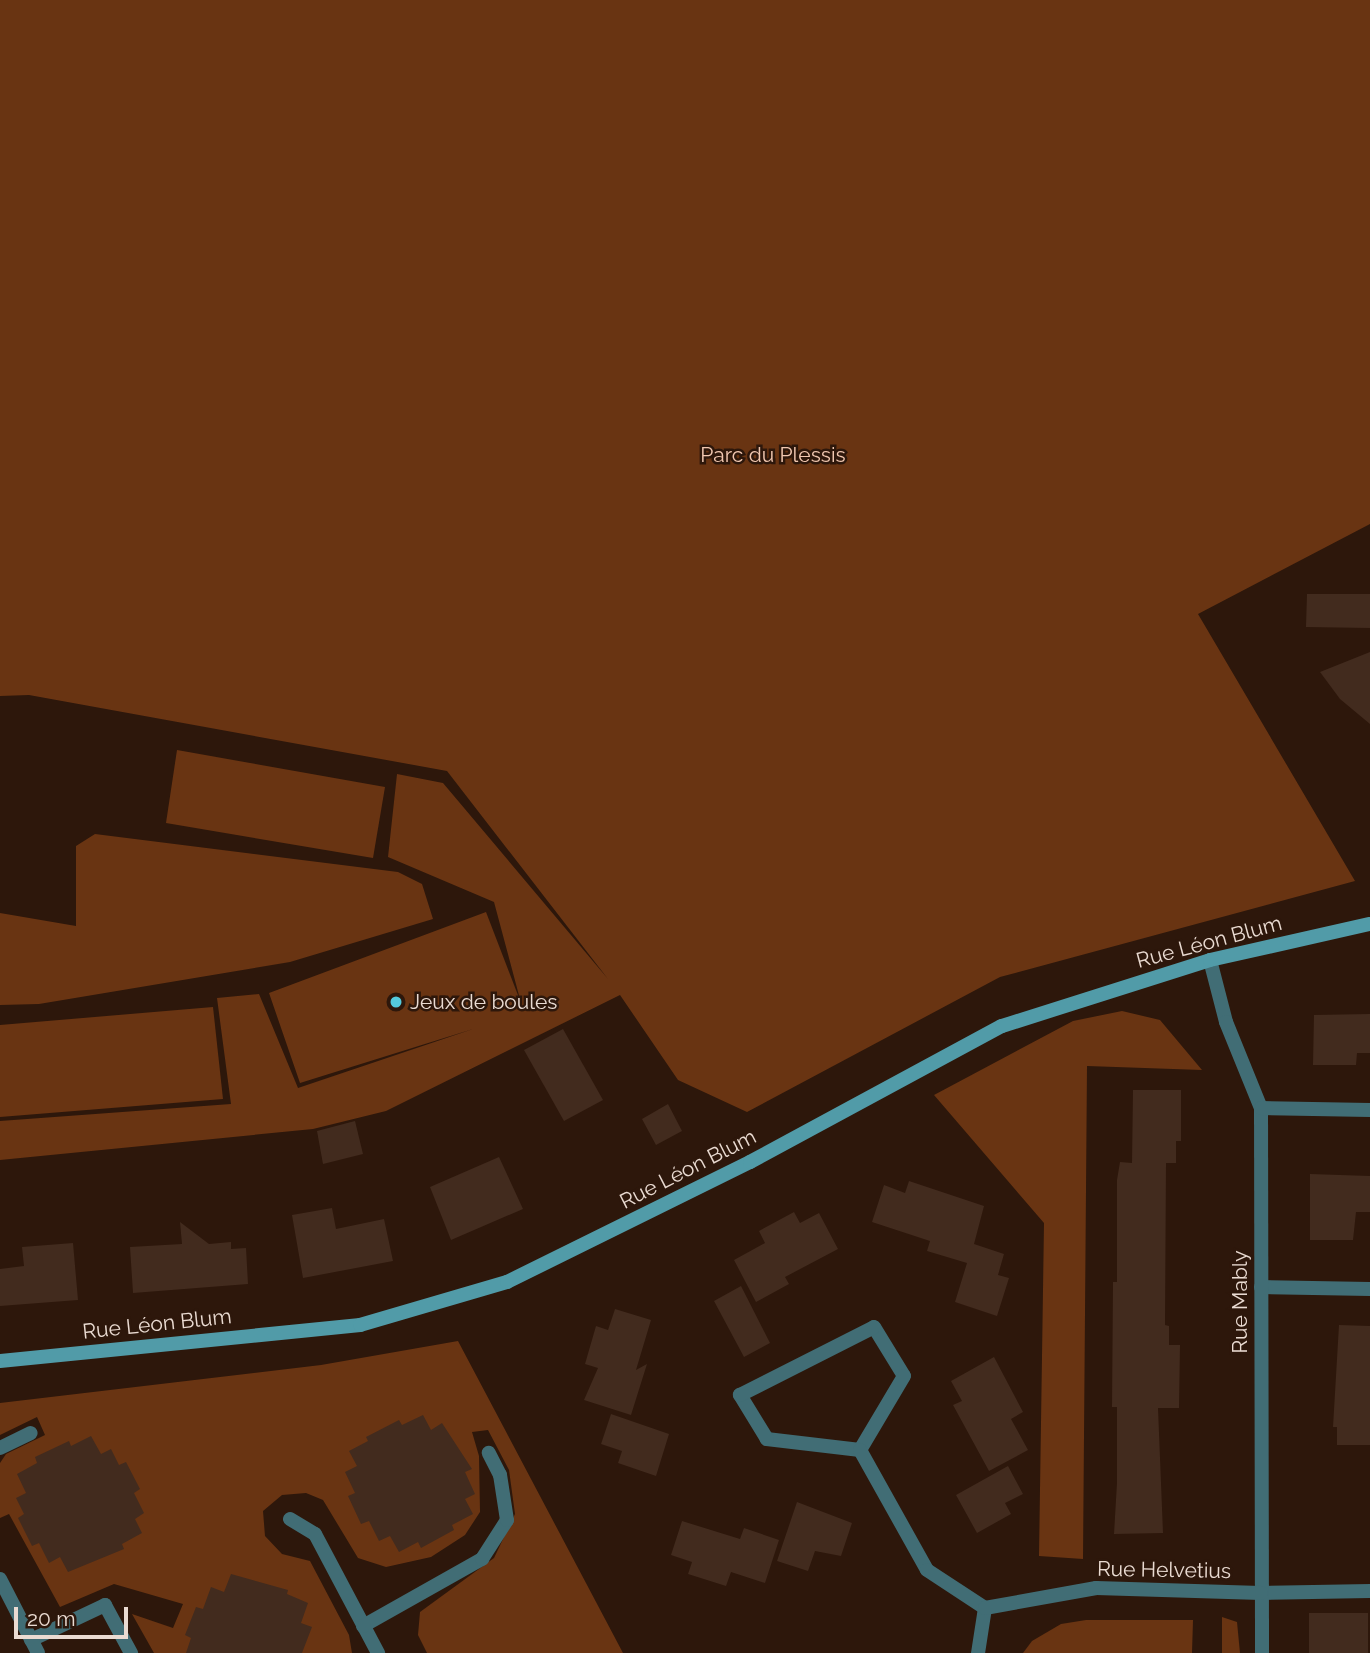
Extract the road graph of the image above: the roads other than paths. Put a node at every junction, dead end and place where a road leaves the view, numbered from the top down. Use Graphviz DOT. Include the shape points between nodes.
graph roads {
  1 [pos="1370,924"];
  2 [pos="1210,960"];
  3 [pos="1261,1108"];
  4 [pos="1370,1110"];
  5 [pos="1261,1287"];
  6 [pos="1370,1289"];
  7 [pos="0,1361"];
  8 [pos="31,1433"];
  9 [pos="0,1448"];
  10 [pos="860,1450"];
  11 [pos="489,1453"];
  12 [pos="290,1519"];
  13 [pos="0,1579"];
  14 [pos="1370,1591"];
  15 [pos="1261,1592"];
  16 [pos="985,1608"];
  17 [pos="363,1626"];
  18 [pos="34,1646"];
  19 [pos="131,1653"];
  20 [pos="378,1653"];
  21 [pos="978,1653"];
  22 [pos="1262,1653"];
  1 -- 2 [label="street, Rue Léon Blum"];
  2 -- 3 [label="street, Rue Mably" via="1226,1022"];
  2 -- 7 [label="street, Rue Léon Blum" via="1003,1026 750,1162 507,1282 360,1325"];
  3 -- 4 [label="street"];
  3 -- 5 [label="street, Rue Mably"];
  5 -- 6 [label="street"];
  5 -- 15 [label="street, Rue Mably"];
  8 -- 9 [label="street"];
  10 -- 10 [label="street" via="766,1438 740,1395 874,1327 904,1376"];
  10 -- 16 [label="street" via="926,1570"];
  11 -- 17 [label="street" via="500,1475 506,1520 482,1559"];
  12 -- 17 [label="street" via="314,1534"];
  13 -- 18 [label="street"];
  14 -- 15 [label="street, Rue Helvetius"];
  15 -- 16 [label="street, Rue Helvetius" via="1096,1588"];
  15 -- 22 [label="street, Rue Mably"];
  16 -- 21 [label="street"];
  17 -- 20 [label="street"];
  18 -- 19 [label="street" via="104,1605"];
}
